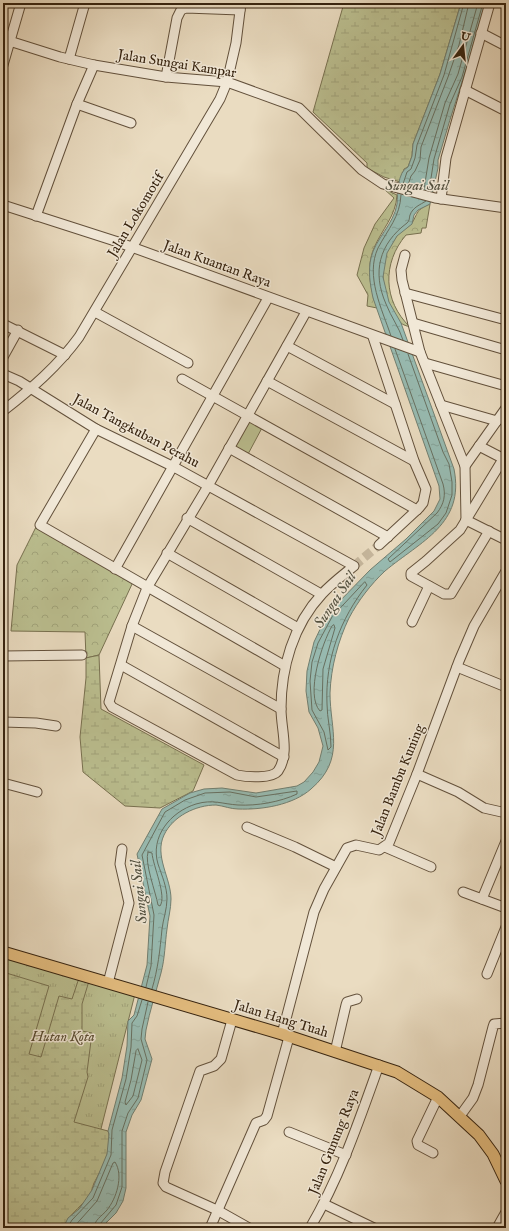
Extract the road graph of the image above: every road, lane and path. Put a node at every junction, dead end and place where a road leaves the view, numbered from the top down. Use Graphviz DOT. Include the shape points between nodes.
graph roads {
  1 [pos="21,3"];
  2 [pos="85,3"];
  3 [pos="490,3"];
  4 [pos="241,6"];
  5 [pos="481,33"];
  6 [pos="6,40"];
  7 [pos="506,46"];
  8 [pos="69,59"];
  9 [pos="3,65"];
  10 [pos="94,65"];
  11 [pos="166,77"];
  12 [pos="226,82"];
  13 [pos="465,90"];
  14 [pos="77,104"];
  15 [pos="506,106"];
  16 [pos="130,123"];
  17 [pos="438,198"];
  18 [pos="3,205"];
  19 [pos="506,208"];
  20 [pos="36,216"];
  21 [pos="133,248"];
  22 [pos="405,255"];
  23 [pos="405,293"];
  24 [pos="268,298"];
  25 [pos="94,312"];
  26 [pos="306,312"];
  27 [pos="506,320"];
  28 [pos="413,323"];
  29 [pos="3,324"];
  30 [pos="18,330"];
  31 [pos="373,336"];
  32 [pos="287,346"];
  33 [pos="506,350"];
  34 [pos="418,351"];
  35 [pos="65,356"];
  36 [pos="3,357"];
  37 [pos="188,363"];
  38 [pos="424,363"];
  39 [pos="3,374"];
  40 [pos="182,379"];
  41 [pos="267,381"];
  42 [pos="506,386"];
  43 [pos="30,389"];
  44 [pos="214,397"];
  45 [pos="395,404"];
  46 [pos="441,406"];
  47 [pos="506,408"];
  48 [pos="3,412"];
  49 [pos="248,416"];
  50 [pos="497,421"];
  51 [pos="96,429"];
  52 [pos="479,446"];
  53 [pos="229,448"];
  54 [pos="505,459"];
  55 [pos="414,462"];
  56 [pos="465,466"];
  57 [pos="174,467"];
  58 [pos="208,486"];
  59 [pos="417,510"];
  60 [pos="187,518"];
  61 [pos="466,520"];
  62 [pos="489,531"];
  63 [pos="388,537"];
  64 [pos="506,540"];
  65 [pos="379,545"];
  66 [pos="167,553"];
  67 [pos="115,569"];
  68 [pos="506,571"];
  69 [pos="429,586"];
  70 [pos="497,586"];
  71 [pos="147,588"];
  72 [pos="506,589"];
  73 [pos="321,594"];
  74 [pos="412,622"];
  75 [pos="132,626"];
  76 [pos="298,628"];
  77 [pos="82,655"];
  78 [pos="3,656"];
  79 [pos="121,665"];
  80 [pos="285,666"];
  81 [pos="457,667"];
  82 [pos="506,687"];
  83 [pos="281,709"];
  84 [pos="3,722"];
  85 [pos="56,726"];
  86 [pos="284,757"];
  87 [pos="417,774"];
  88 [pos="3,783"];
  89 [pos="37,792"];
  90 [pos="506,813"];
  91 [pos="247,827"];
  92 [pos="506,841"];
  93 [pos="385,847"];
  94 [pos="122,849"];
  95 [pos="336,867"];
  96 [pos="431,868"];
  97 [pos="463,892"];
  98 [pos="482,898"];
  99 [pos="506,908"];
  100 [pos="506,927"];
  101 [pos="502,947"];
  102 [pos="3,952"];
  103 [pos="487,974"];
  104 [pos="108,983"];
  105 [pos="357,999"];
  106 [pos="232,1020"];
  107 [pos="506,1023"];
  108 [pos="286,1036"];
  109 [pos="335,1052"];
  110 [pos="379,1065"];
  111 [pos="438,1097"];
  112 [pos="460,1116"];
  113 [pos="289,1132"];
  114 [pos="432,1153"];
  115 [pos="346,1155"];
  116 [pos="506,1182"];
  117 [pos="324,1204"];
  118 [pos="217,1210"];
  119 [pos="506,1212"];
  120 [pos="210,1228"];
  121 [pos="249,1228"];
  122 [pos="310,1228"];
  123 [pos="374,1228"];
  124 [pos="497,1228"];
  1 -- 6 [label="street"];
  2 -- 8 [label="street"];
  3 -- 5 [label="street"];
  4 -- 11 [label="street" via="180,10"];
  4 -- 12 [label="street, Jalan Lokomotif" via="236,43"];
  5 -- 7 [label="street"];
  5 -- 13 [label="street"];
  6 -- 8 [label="street, Jalan Sungai Kampar"];
  6 -- 9 [label="street"];
  8 -- 10 [label="street, Jalan Sungai Kampar"];
  10 -- 11 [label="street, Jalan Sungai Kampar"];
  10 -- 14 [label="street"];
  11 -- 12 [label="street, Jalan Sungai Kampar"];
  12 -- 17 [label="street, Jalan Sungai Kampar" via="299,108 376,181 389,187"];
  12 -- 21 [label="street, Jalan Lokomotif" via="220,99"];
  13 -- 15 [label="street" via="502,109"];
  13 -- 17 [label="street"];
  14 -- 16 [label="street"];
  14 -- 20 [label="street"];
  17 -- 19 [label="street, Jalan Sungai Kampar"];
  18 -- 20 [label="street, Jalan Kuantan Raya"];
  20 -- 21 [label="street, Jalan Kuantan Raya"];
  21 -- 24 [label="street, Jalan Kuantan Raya"];
  21 -- 25 [label="street, Jalan Lokomotif"];
  22 -- 23 [label="street" via="401,270"];
  23 -- 27 [label="street"];
  23 -- 28 [label="street"];
  24 -- 26 [label="street, Jalan Kuantan Raya"];
  24 -- 44 [label="street"];
  25 -- 35 [label="street, Jalan Lokomotif"];
  25 -- 37 [label="street"];
  26 -- 31 [label="street, Jalan Kuantan Raya"];
  26 -- 32 [label="street"];
  28 -- 33 [label="street"];
  28 -- 34 [label="street"];
  29 -- 30 [label="street"];
  30 -- 35 [label="street"];
  30 -- 36 [label="street"];
  31 -- 34 [label="street, Jalan Kuantan Raya"];
  31 -- 45 [label="street"];
  32 -- 41 [label="street"];
  32 -- 45 [label="street"];
  34 -- 38 [label="street"];
  35 -- 43 [label="street, Jalan Lokomotif"];
  38 -- 42 [label="street"];
  38 -- 46 [label="street"];
  39 -- 43 [label="street, Jalan Tangkuban Perahu"];
  40 -- 44 [label="street"];
  41 -- 49 [label="street"];
  41 -- 55 [label="street"];
  43 -- 48 [label="street, Jalan Lokomotif"];
  43 -- 51 [label="street, Jalan Tangkuban Perahu"];
  44 -- 49 [label="street"];
  44 -- 57 [label="street"];
  45 -- 55 [label="street"];
  46 -- 50 [label="street"];
  46 -- 56 [label="street"];
  47 -- 50 [label="street"];
  49 -- 53 [label="street"];
  49 -- 59 [label="street"];
  50 -- 52 [label="street"];
  51 -- 57 [label="street, Jalan Tangkuban Perahu"];
  51 -- 67 [label="street" via="40,525"];
  52 -- 54 [label="street"];
  52 -- 56 [label="street"];
  53 -- 58 [label="street"];
  53 -- 63 [label="street"];
  54 -- 61 [label="street"];
  55 -- 59 [label="street" via="426,489 423,503"];
  56 -- 61 [label="street"];
  57 -- 58 [label="street, Jalan Tangkuban Perahu"];
  57 -- 67 [label="street"];
  58 -- 60 [label="street"];
  58 -- 73 [label="street, Jalan Tangkuban Perahu" via="354,566"];
  59 -- 63 [label="street"];
  60 -- 66 [label="street"];
  60 -- 73 [label="street"];
  61 -- 62 [label="street"];
  61 -- 69 [label="street" via="460,530 411,572 411,576"];
  62 -- 64 [label="street"];
  62 -- 69 [label="street" via="451,594 447,595"];
  63 -- 65 [label="street"];
  66 -- 71 [label="street"];
  66 -- 76 [label="street"];
  67 -- 71 [label="street"];
  68 -- 70 [label="street, Jalan Bambu Kuning"];
  69 -- 74 [label="street"];
  70 -- 72 [label="street"];
  70 -- 81 [label="street, Jalan Bambu Kuning" via="474,626"];
  71 -- 75 [label="street"];
  71 -- 80 [label="street"];
  73 -- 76 [label="street"];
  75 -- 79 [label="street"];
  75 -- 83 [label="street"];
  76 -- 80 [label="street"];
  77 -- 78 [label="street"];
  79 -- 86 [label="street"];
  79 -- 86 [label="street" via="109,702 112,707 237,775 250,778 276,774"];
  80 -- 83 [label="street"];
  81 -- 82 [label="street"];
  81 -- 87 [label="street, Jalan Bambu Kuning"];
  83 -- 86 [label="street"];
  84 -- 85 [label="street"];
  87 -- 90 [label="street" via="458,792 484,808"];
  87 -- 93 [label="street, Jalan Bambu Kuning" via="389,843"];
  88 -- 89 [label="street"];
  91 -- 95 [label="street"];
  92 -- 98 [label="street"];
  93 -- 95 [label="street, Jalan Bambu Kuning" via="374,850 351,845"];
  93 -- 96 [label="street"];
  94 -- 104 [label="street" via="120,864 129,903"];
  95 -- 108 [label="street, Jalan Bambu Kuning" via="314,912"];
  97 -- 98 [label="street"];
  98 -- 99 [label="street"];
  100 -- 101 [label="street"];
  101 -- 103 [label="street"];
  102 -- 104 [label="main road, Jalan Hang Tuah"];
  104 -- 106 [label="main road, Jalan Hang Tuah"];
  105 -- 109 [label="street" via="346,1004"];
  106 -- 108 [label="main road, Jalan Hang Tuah"];
  106 -- 118 [label="street" via="221,1059 214,1066 200,1071 163,1183 166,1187"];
  107 -- 112 [label="street" via="493,1026 478,1085 473,1098"];
  108 -- 109 [label="main road, Jalan Hang Tuah"];
  108 -- 118 [label="street, Jalan Bambu Kuning" via="267,1116 256,1124"];
  109 -- 110 [label="main road, Jalan Hang Tuah"];
  110 -- 111 [label="main road, Jalan Hang Tuah" via="417,1082"];
  110 -- 115 [label="street, Jalan Gunung Raya"];
  111 -- 112 [label="main road, Jalan Hang Tuah"];
  111 -- 114 [label="street" via="416,1141"];
  112 -- 116 [label="main road, Jalan Hang Tuah" via="480,1135 493,1154"];
  113 -- 115 [label="street"];
  115 -- 117 [label="street, Jalan Gunung Raya"];
  117 -- 122 [label="street, Jalan Gunung Raya"];
  117 -- 123 [label="street"];
  118 -- 120 [label="street, Jalan Bambu Kuning"];
  118 -- 121 [label="street"];
  119 -- 124 [label="street"];
}
